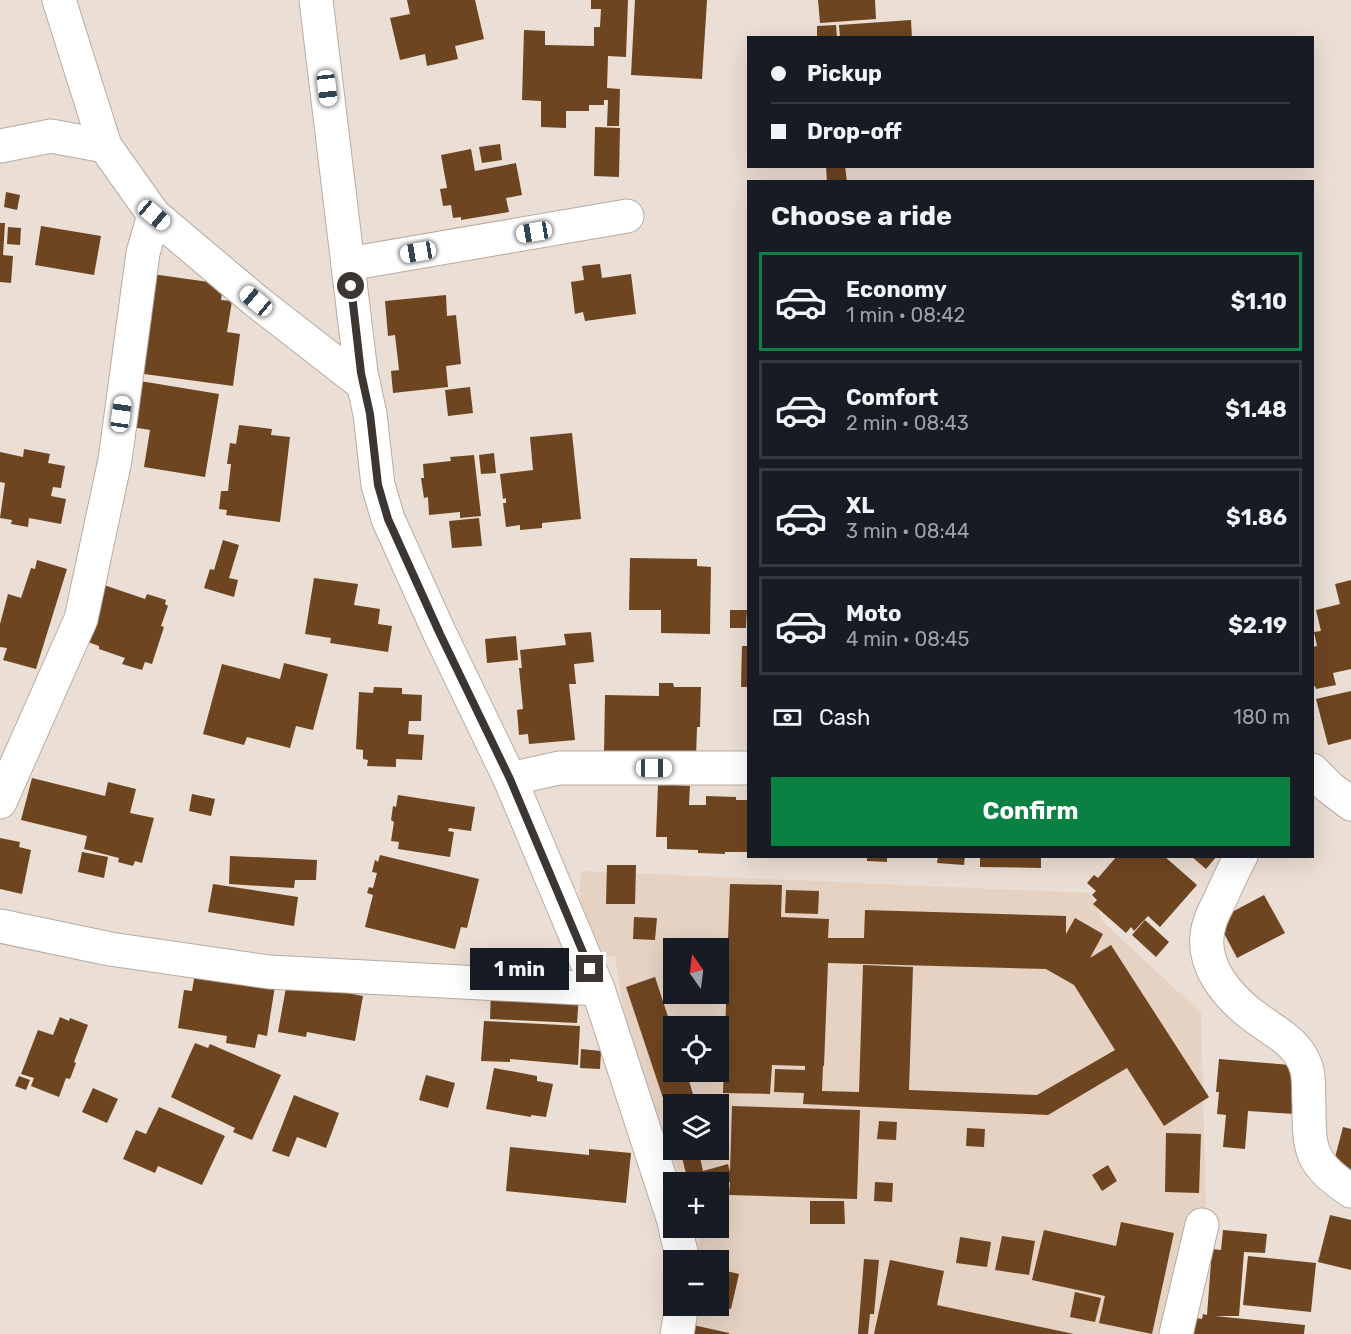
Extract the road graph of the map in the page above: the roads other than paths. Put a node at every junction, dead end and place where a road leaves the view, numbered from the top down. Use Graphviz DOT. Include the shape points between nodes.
graph roads {
  1 [pos="59,0"];
  2 [pos="316,0"];
  3 [pos="0,146"];
  4 [pos="105,146"];
  5 [pos="154,215"];
  6 [pos="627,216"];
  7 [pos="348,264"];
  8 [pos="364,385"];
  9 [pos="747,768"];
  10 [pos="510,779"];
  11 [pos="0,802"];
  12 [pos="1240,858"];
  13 [pos="0,926"];
  14 [pos="598,989"];
  15 [pos="663,1187"];
  16 [pos="1351,1191"];
  17 [pos="1202,1225"];
  18 [pos="680,1316"];
  19 [pos="677,1334"];
  20 [pos="1176,1334"];
  1 -- 4 [label="street"];
  2 -- 7 [label="street"];
  3 -- 4 [label="street" via="51,136"];
  4 -- 5 [label="street"];
  5 -- 8 [label="street"];
  5 -- 11 [label="street" via="143,253 115,460 81,619"];
  6 -- 7 [label="street"];
  7 -- 8 [label="street"];
  8 -- 10 [label="street" via="378,485 388,519"];
  9 -- 10 [label="street" via="558,768"];
  10 -- 14 [label="street"];
  12 -- 16 [label="street" via="1209,923 1207,945 1212,968 1240,1007 1288,1039 1299,1052 1306,1068 1309,1130 1316,1160"];
  13 -- 14 [label="street" via="110,949 270,972"];
  14 -- 15 [label="street"];
  17 -- 20 [label="street"];
  18 -- 19 [label="street"];
}
